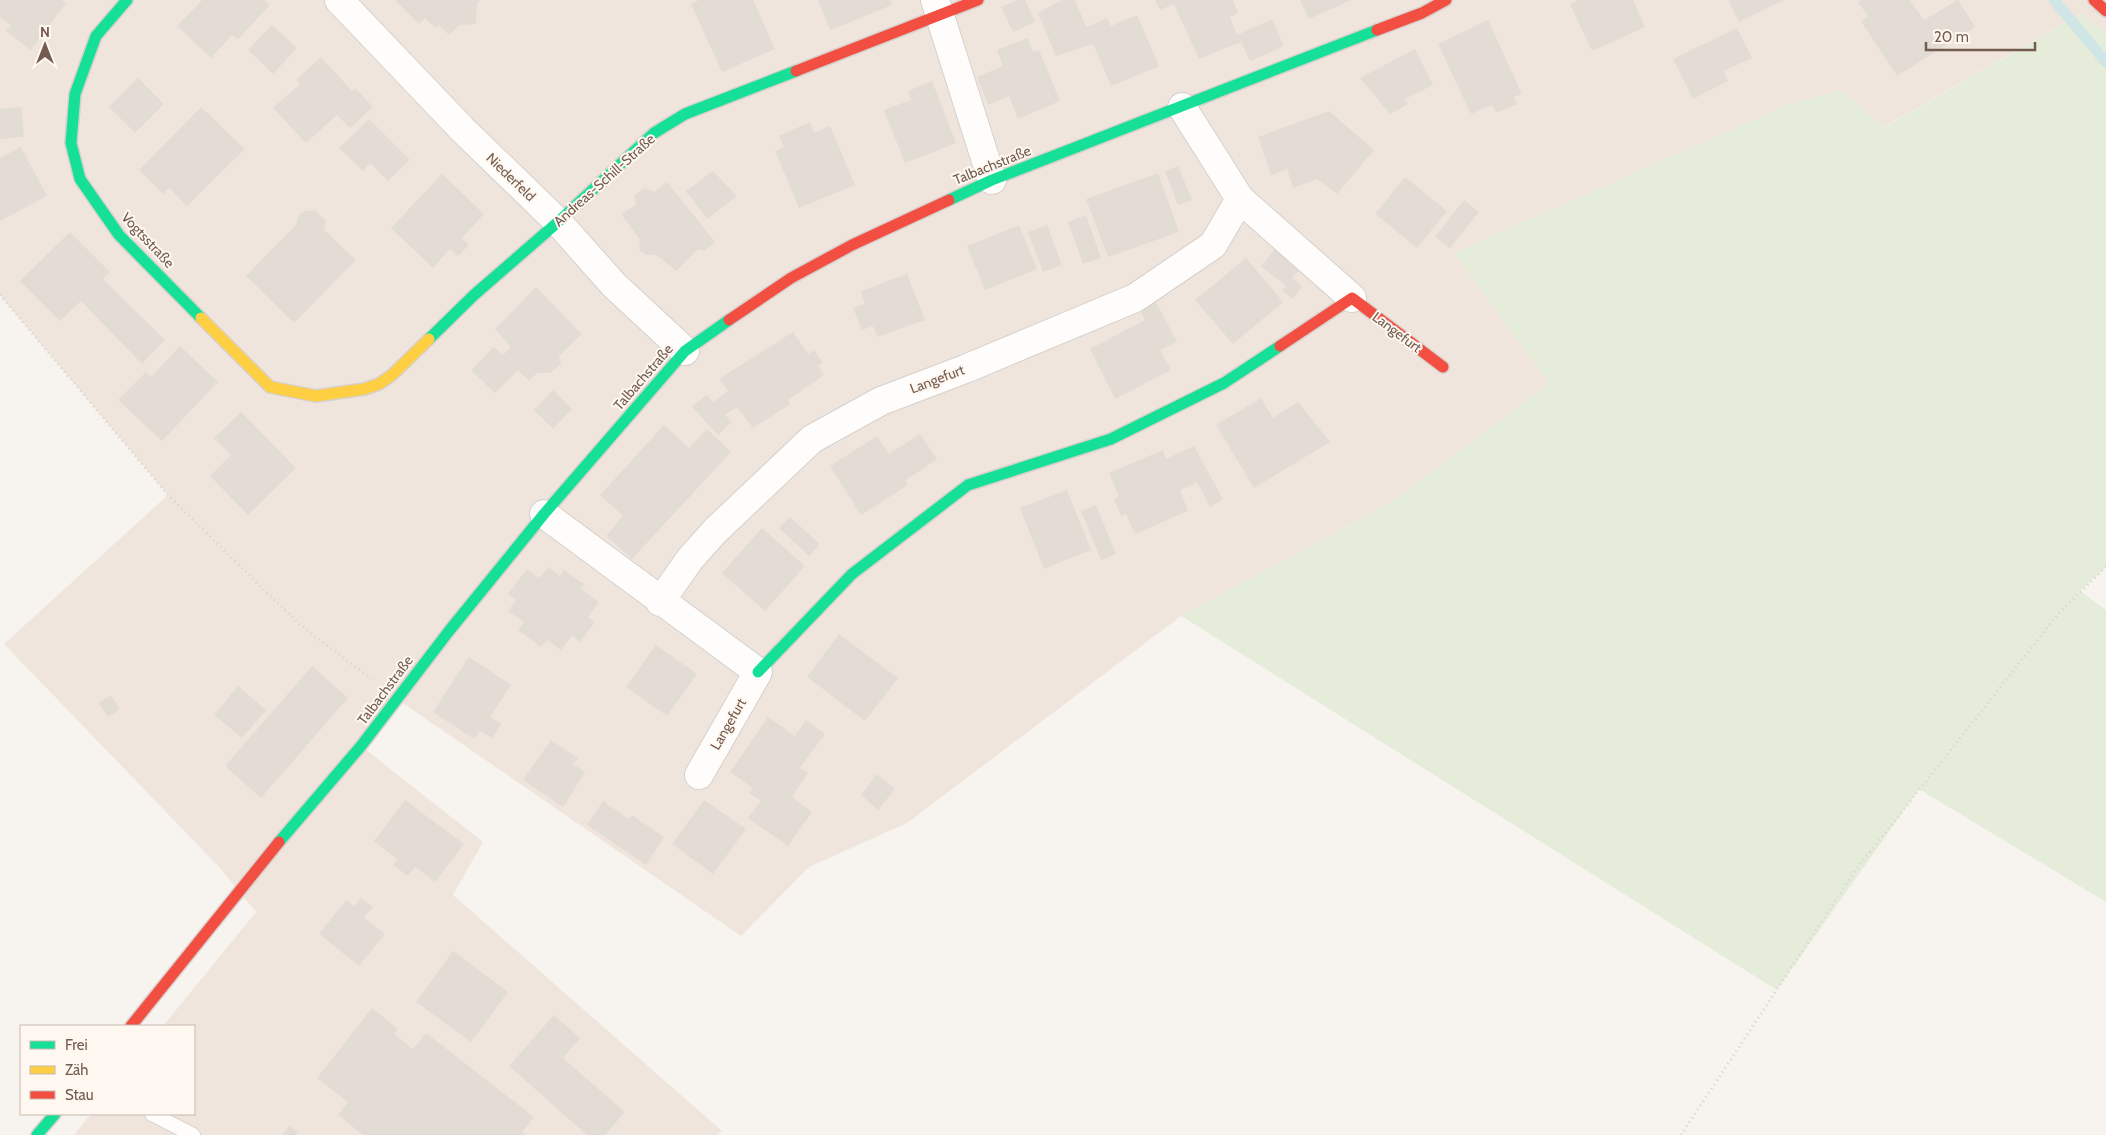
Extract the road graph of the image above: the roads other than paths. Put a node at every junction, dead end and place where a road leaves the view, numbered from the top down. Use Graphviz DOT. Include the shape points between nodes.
graph roads {
  1 [pos="127,0"];
  2 [pos="339,0"];
  3 [pos="978,0"];
  4 [pos="1446,0"];
  5 [pos="2094,0"];
  6 [pos="938,8"];
  7 [pos="2106,11"];
  8 [pos="1182,106"];
  9 [pos="992,180"];
  10 [pos="1240,199"];
  11 [pos="558,222"];
  12 [pos="1352,298"];
  13 [pos="685,351"];
  14 [pos="1443,367"];
  15 [pos="364,389"];
  16 [pos="544,514"];
  17 [pos="660,602"];
  18 [pos="758,672"];
  19 [pos="699,775"];
  20 [pos="132,1025"];
  21 [pos="54,1115"];
  22 [pos="154,1115"];
  23 [pos="37,1135"];
  24 [pos="193,1135"];
  1 -- 15 [label="street, Vogtsstraße" via="96,36 75,94 71,144 80,179 119,235 270,387 316,396"];
  2 -- 11 [label="street, Niederfeld" via="463,130"];
  3 -- 6 [label="street, Andreas-Schill-Straße"];
  4 -- 8 [label="street, Talbachstraße" via="1422,13"];
  5 -- 7 [label="street"];
  6 -- 9 [label="street"];
  6 -- 11 [label="street, Andreas-Schill-Straße" via="685,114 654,133"];
  8 -- 9 [label="street, Talbachstraße"];
  8 -- 10 [label="street, Langefurt"];
  9 -- 13 [label="street, Talbachstraße" via="852,244 791,278"];
  10 -- 12 [label="street, Langefurt"];
  10 -- 17 [label="street, Langefurt" via="1213,244 1135,298 881,401 812,439 715,531 690,559"];
  11 -- 13 [label="street, Niederfeld" via="614,285"];
  11 -- 15 [label="street, Andreas-Schill-Straße" via="474,295 392,375"];
  12 -- 14 [label="street, Langefurt"];
  12 -- 18 [label="street, Langefurt" via="1224,382 1112,439 968,485 852,574"];
  13 -- 16 [label="street, Talbachstraße"];
  16 -- 17 [label="street"];
  16 -- 20 [label="street, Talbachstraße" via="361,746 240,888"];
  17 -- 18 [label="street"];
  18 -- 19 [label="street, Langefurt"];
  21 -- 23 [label="street"];
  22 -- 24 [label="lane"];
}
